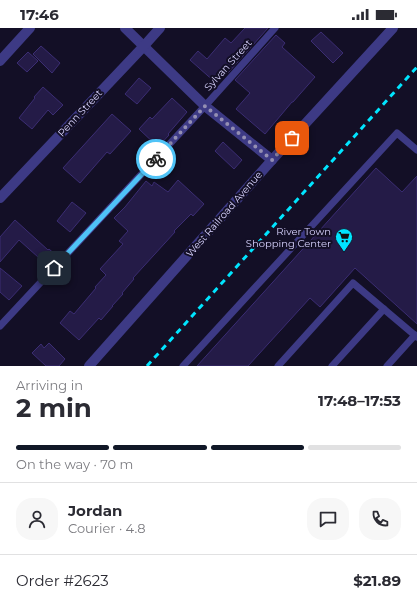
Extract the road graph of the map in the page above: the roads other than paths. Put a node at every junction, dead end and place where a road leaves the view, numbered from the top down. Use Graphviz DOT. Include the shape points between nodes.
graph roads {
  1 [pos="125,28"];
  2 [pos="160,28"];
  3 [pos="275,28"];
  4 [pos="393,28"];
  5 [pos="28,29"];
  6 [pos="144,47"];
  7 [pos="0,61"];
  8 [pos="205,106"];
  9 [pos="417,150"];
  10 [pos="272,160"];
  11 [pos="0,198"];
  12 [pos="384,309"];
  13 [pos="0,326"];
  14 [pos="416,336"];
  15 [pos="90,366"];
  16 [pos="183,366"];
  17 [pos="278,366"];
  18 [pos="332,366"];
  19 [pos="387,366"];
  1 -- 6 [label="street"];
  2 -- 6 [label="street, Penn Street"];
  3 -- 8 [label="lane, Sylvan Street"];
  4 -- 10 [label="street, West Railroad Avenue"];
  5 -- 7 [label="street"];
  6 -- 8 [label="street"];
  6 -- 11 [label="street, Penn Street"];
  8 -- 10 [label="street"];
  8 -- 13 [label="lane, Sylvan Street"];
  9 -- 16 [label="lane" via="397,133"];
  10 -- 15 [label="street, West Railroad Avenue"];
  12 -- 14 [label="lane"];
  12 -- 17 [label="lane" via="353,283"];
  12 -- 18 [label="lane"];
  14 -- 19 [label="lane"];
}
